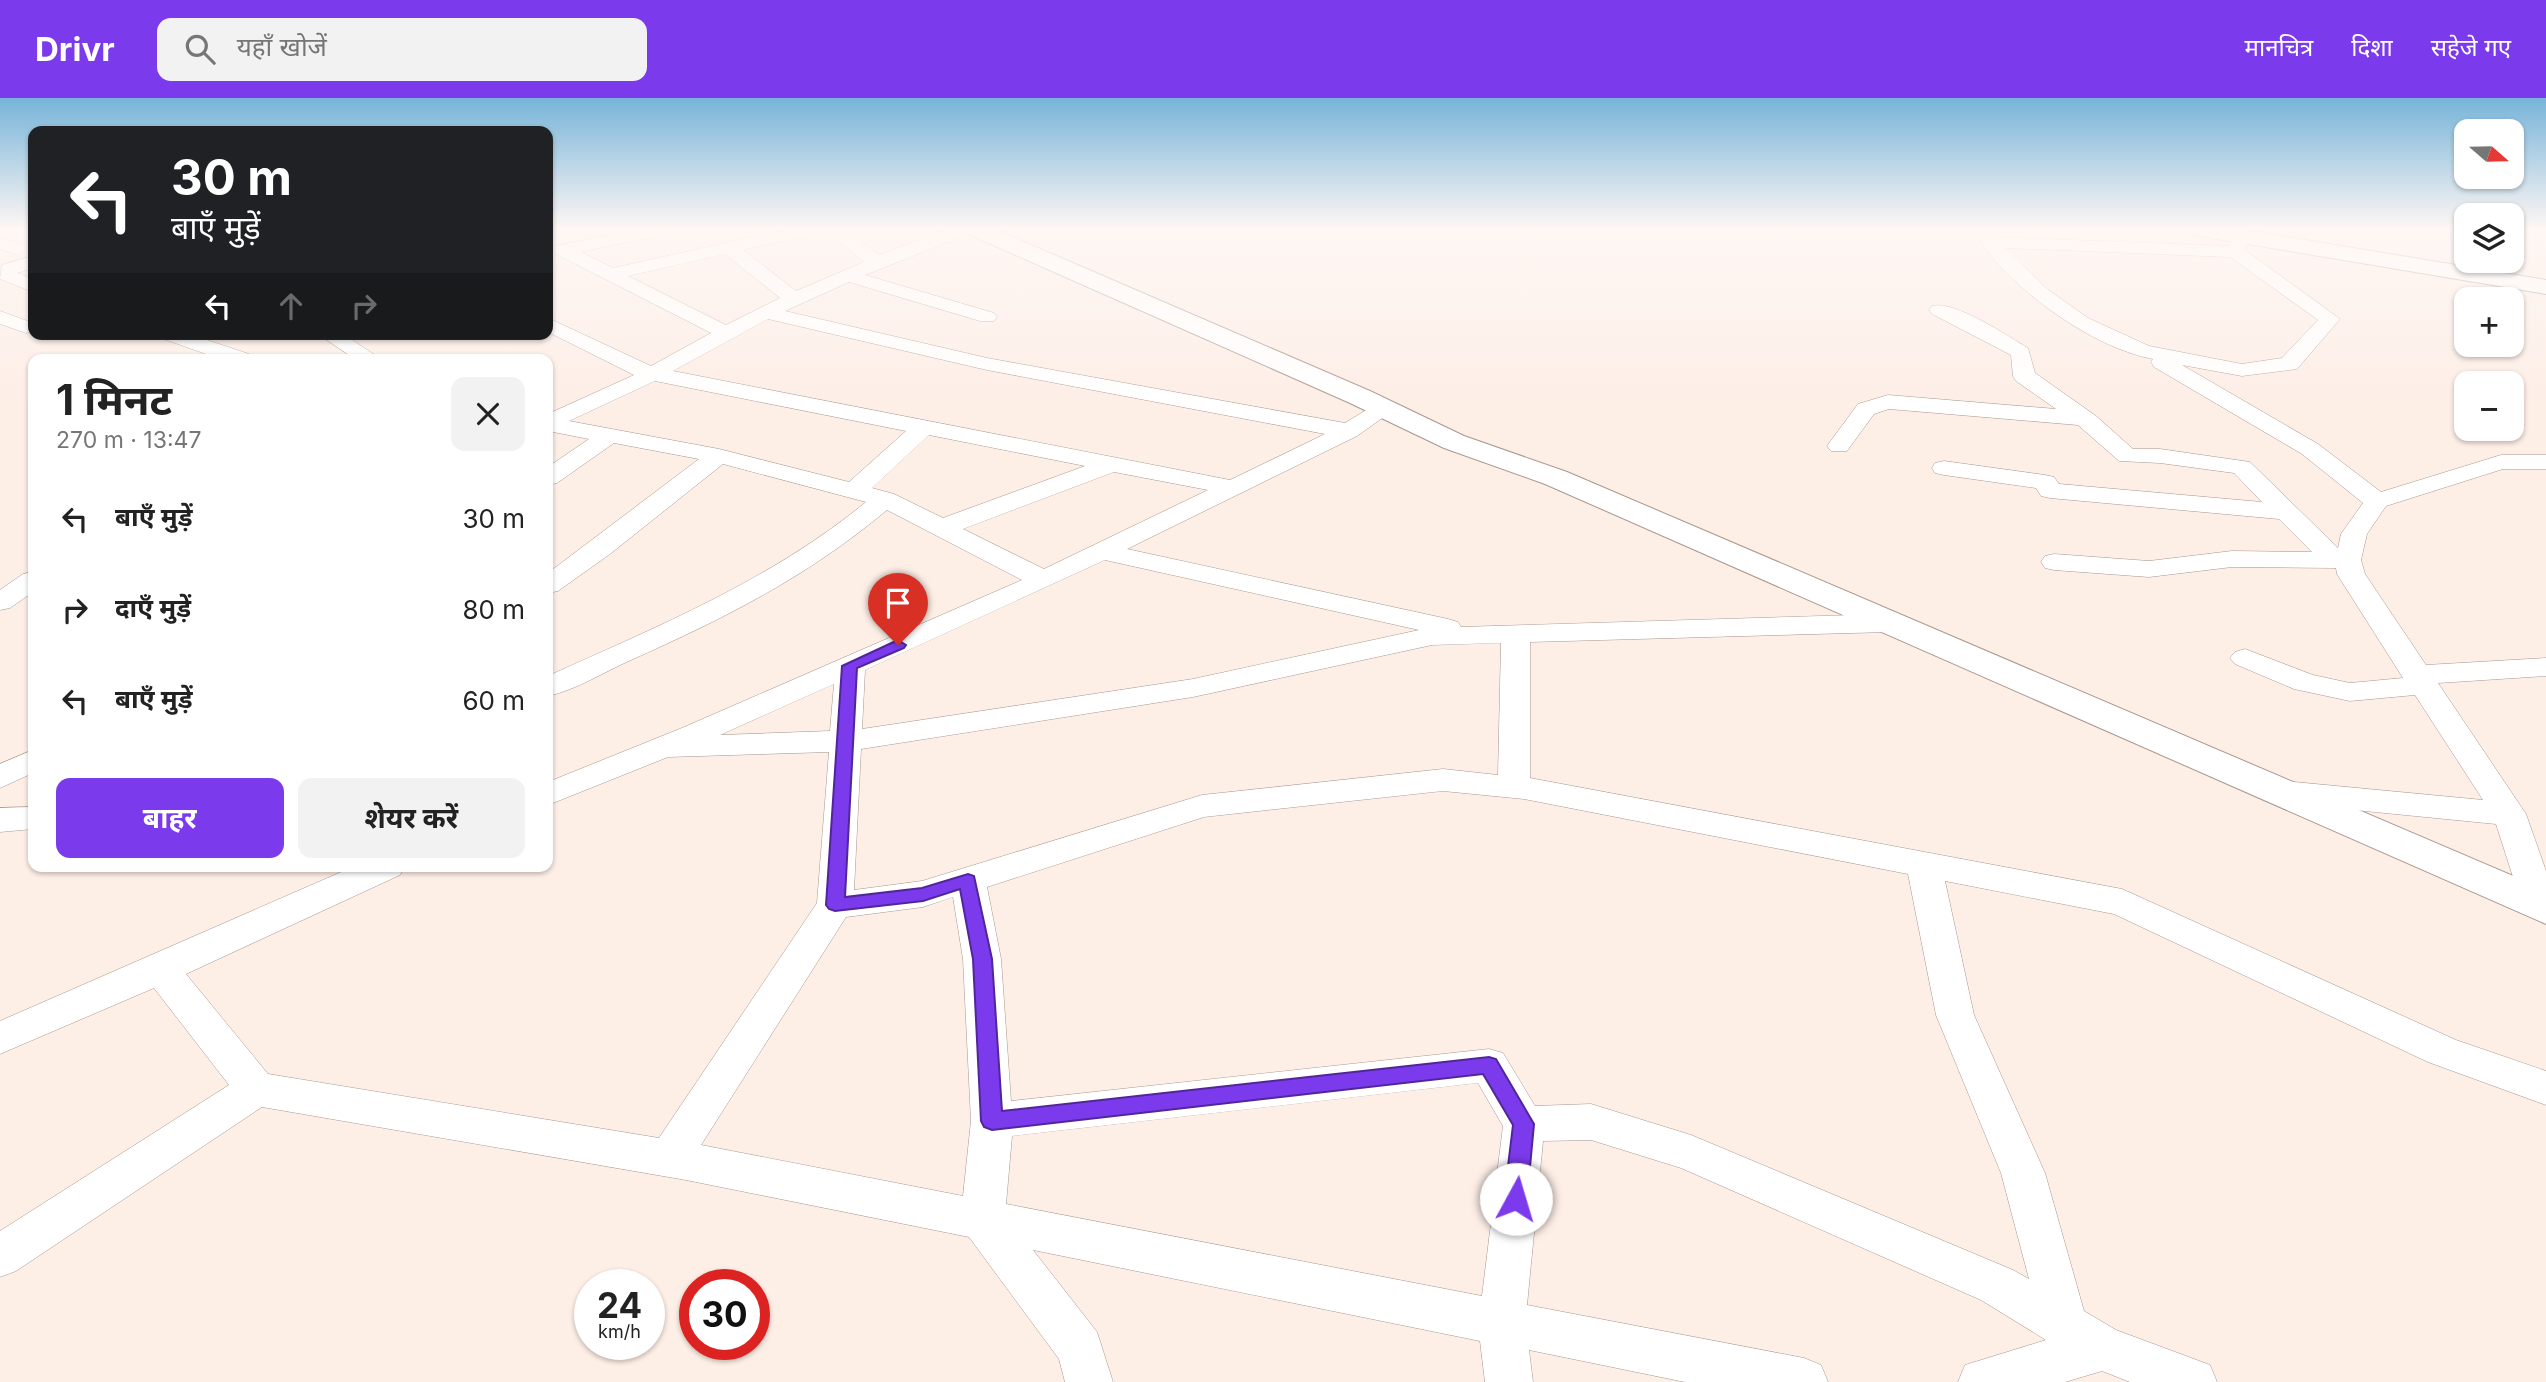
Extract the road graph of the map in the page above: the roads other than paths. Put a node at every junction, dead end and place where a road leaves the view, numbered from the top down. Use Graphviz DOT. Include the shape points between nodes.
graph roads {
  1 [pos="23,289"];
  2 [pos="640,289"];
  3 [pos="781,289"];
  4 [pos="818,289"];
  5 [pos="892,289"];
  6 [pos="1112,289"];
  7 [pos="2036,289"];
  8 [pos="2297,289"];
  9 [pos="0,296"];
  10 [pos="794,299"];
  11 [pos="1939,310"];
  12 [pos="765,312"];
  13 [pos="0,317"];
  14 [pos="987,317"];
  15 [pos="26,327"];
  16 [pos="553,327"];
  17 [pos="728,334"];
  18 [pos="186,340"];
  19 [pos="337,340"];
  20 [pos="2143,351"];
  21 [pos="226,354"];
  22 [pos="359,354"];
  23 [pos="653,374"];
  24 [pos="1384,409"];
  25 [pos="2083,418"];
  26 [pos="553,421"];
  27 [pos="553,424"];
  28 [pos="925,426"];
  29 [pos="1349,431"];
  30 [pos="608,436"];
  31 [pos="1839,446"];
  32 [pos="719,456"];
  33 [pos="2546,462"];
  34 [pos="1113,464"];
  35 [pos="1944,468"];
  36 [pos="553,474"];
  37 [pos="1234,488"];
  38 [pos="854,491"];
  39 [pos="885,499"];
  40 [pos="2377,501"];
  41 [pos="2286,512"];
  42 [pos="944,527"];
  43 [pos="1103,552"];
  44 [pos="2342,560"];
  45 [pos="2054,562"];
  46 [pos="1044,580"];
  47 [pos="553,582"];
  48 [pos="28,583"];
  49 [pos="0,602"];
  50 [pos="1888,623"];
  51 [pos="1516,633"];
  52 [pos="1476,634"];
  53 [pos="2245,658"];
  54 [pos="850,666"];
  55 [pos="2546,667"];
  56 [pos="2420,680"];
  57 [pos="553,685"];
  58 [pos="846,741"];
  59 [pos="664,747"];
  60 [pos="28,763"];
  61 [pos="0,777"];
  62 [pos="1514,787"];
  63 [pos="553,790"];
  64 [pos="2276,791"];
  65 [pos="2510,814"];
  66 [pos="28,818"];
  67 [pos="0,820"];
  68 [pos="1924,864"];
  69 [pos="375,872"];
  70 [pos="968,880"];
  71 [pos="835,905"];
  72 [pos="2543,906"];
  73 [pos="161,969"];
  74 [pos="0,1038"];
  75 [pos="2546,1088"];
  76 [pos="256,1089"];
  77 [pos="992,1121"];
  78 [pos="1524,1124"];
  79 [pos="669,1158"];
  80 [pos="983,1220"];
  81 [pos="0,1256"];
  82 [pos="1502,1324"];
  83 [pos="2083,1336"];
  84 [pos="1089,1382"];
  85 [pos="1509,1382"];
  86 [pos="1804,1382"];
  87 [pos="1982,1382"];
  88 [pos="2193,1382"];
  1 -- 9 [label="street"];
  2 -- 17 [label="street"];
  3 -- 10 [label="street"];
  4 -- 10 [label="street"];
  5 -- 14 [label="street"];
  6 -- 24 [label="main road"];
  7 -- 20 [label="street" via="2081,322"];
  8 -- 20 [label="street" via="2329,319 2289,364 2242,370"];
  10 -- 12 [label="street"];
  11 -- 25 [label="street" via="2021,352 2024,376"];
  12 -- 17 [label="street"];
  12 -- 29 [label="street" via="987,364"];
  13 -- 15 [label="street"];
  16 -- 23 [label="street"];
  17 -- 23 [label="street"];
  18 -- 21 [label="street"];
  19 -- 22 [label="street"];
  20 -- 40 [label="street" via="2310,449"];
  23 -- 26 [label="street"];
  23 -- 28 [label="street"];
  24 -- 29 [label="street"];
  24 -- 50 [label="main road" via="1454,442 1556,478"];
  25 -- 31 [label="street" via="1888,402 1866,409"];
  25 -- 41 [label="street" via="2127,456 2241,467"];
  27 -- 30 [label="street"];
  28 -- 34 [label="street"];
  28 -- 38 [label="street"];
  29 -- 37 [label="street"];
  30 -- 32 [label="street"];
  30 -- 36 [label="street"];
  32 -- 38 [label="street"];
  32 -- 47 [label="street"];
  33 -- 40 [label="street" via="2501,462"];
  34 -- 37 [label="street"];
  34 -- 42 [label="street"];
  35 -- 41 [label="street" via="2045,482 2050,491"];
  37 -- 43 [label="street"];
  38 -- 39 [label="street"];
  39 -- 42 [label="street"];
  39 -- 57 [label="street" via="820,551 776,578"];
  40 -- 44 [label="street"];
  41 -- 44 [label="street"];
  42 -- 46 [label="street"];
  43 -- 46 [label="street"];
  43 -- 52 [label="street"];
  44 -- 45 [label="street" via="2232,559 2149,569"];
  44 -- 56 [label="street"];
  46 -- 54 [label="street"];
  48 -- 49 [label="street"];
  50 -- 51 [label="street"];
  50 -- 64 [label="main road"];
  51 -- 52 [label="street"];
  51 -- 62 [label="street"];
  52 -- 58 [label="street" via="1432,636 1193,688"];
  53 -- 56 [label="street" via="2305,683 2350,692"];
  54 -- 58 [label="street"];
  54 -- 59 [label="street"];
  55 -- 56 [label="street"];
  56 -- 65 [label="street"];
  58 -- 59 [label="street"];
  58 -- 71 [label="street"];
  59 -- 63 [label="street"];
  60 -- 61 [label="street"];
  62 -- 68 [label="street"];
  62 -- 70 [label="street" via="1443,780 1202,806"];
  64 -- 65 [label="street"];
  64 -- 72 [label="main road"];
  65 -- 72 [label="street"];
  66 -- 67 [label="street"];
  68 -- 75 [label="street" via="2122,902 2442,1051"];
  68 -- 83 [label="street" via="1955,1015 2023,1173"];
  69 -- 73 [label="street"];
  70 -- 71 [label="street" via="923,894"];
  70 -- 77 [label="street" via="982,959"];
  71 -- 79 [label="street"];
  73 -- 74 [label="street"];
  73 -- 76 [label="street"];
  76 -- 79 [label="street"];
  76 -- 81 [label="street"];
  77 -- 78 [label="street" via="1489,1065"];
  77 -- 80 [label="street"];
  78 -- 82 [label="street"];
  78 -- 83 [label="street" via="1591,1122 1691,1153 1997,1285"];
  79 -- 80 [label="street"];
  80 -- 82 [label="street"];
  80 -- 84 [label="street" via="1080,1348"];
  82 -- 85 [label="street"];
  82 -- 86 [label="street"];
  83 -- 87 [label="street"];
  83 -- 88 [label="street"];
}
